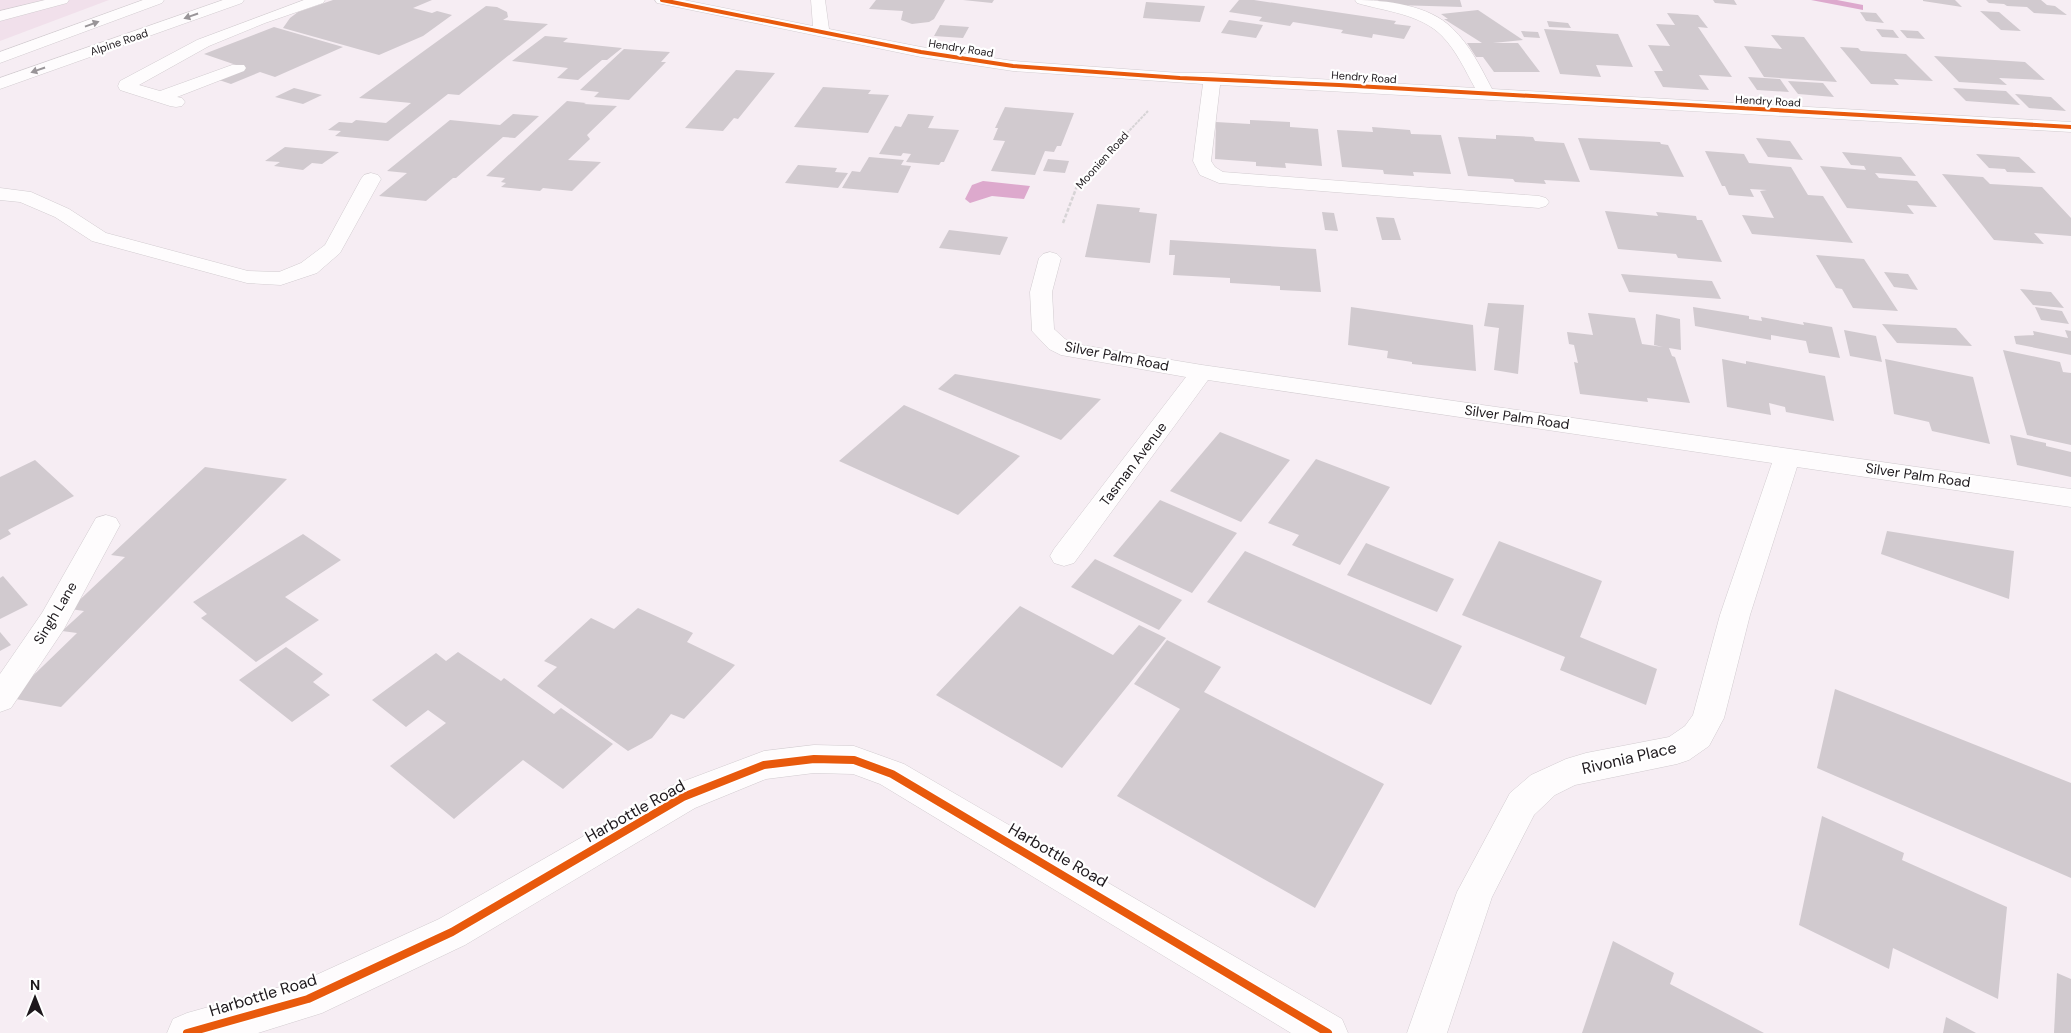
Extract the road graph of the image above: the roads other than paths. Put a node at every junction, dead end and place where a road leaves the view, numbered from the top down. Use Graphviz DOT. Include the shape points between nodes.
graph roads {
  1 [pos="62,0"];
  2 [pos="157,0"];
  3 [pos="237,0"];
  4 [pos="318,0"];
  5 [pos="662,0"];
  6 [pos="818,0"];
  7 [pos="1362,0"];
  8 [pos="698,4"];
  9 [pos="0,16"];
  10 [pos="822,32"];
  11 [pos="0,58"];
  12 [pos="214,62"];
  13 [pos="238,68"];
  14 [pos="1212,78"];
  15 [pos="0,84"];
  16 [pos="141,91"];
  17 [pos="1487,95"];
  18 [pos="2071,127"];
  19 [pos="371,180"];
  20 [pos="0,194"];
  21 [pos="1539,202"];
  22 [pos="1050,258"];
  23 [pos="1202,372"];
  24 [pos="1787,456"];
  25 [pos="2071,498"];
  26 [pos="106,525"];
  27 [pos="1064,556"];
  28 [pos="0,699"];
  29 [pos="187,1033"];
  30 [pos="1328,1033"];
  31 [pos="1427,1033"];
  1 -- 9 [label="street"];
  11 -- 2 [label="street, Alpine Road, one-way"];
  3 -- 15 [label="street, Alpine Road, one-way"];
  4 -- 16 [label="street" via="203,43 126,85"];
  5 -- 8 [label="street, Hendry Road"];
  6 -- 10 [label="street"];
  7 -- 17 [label="street" via="1438,24 1456,42"];
  8 -- 10 [label="street, Hendry Road"];
  10 -- 14 [label="street, Hendry Road" via="930,54 1003,64"];
  12 -- 16 [label="street"];
  13 -- 16 [label="street" via="168,100"];
  14 -- 17 [label="street, Hendry Road"];
  14 -- 21 [label="street" via="1202,161 1207,171 1219,177"];
  17 -- 18 [label="street, Hendry Road"];
  19 -- 20 [label="street" via="333,249 310,268 281,279 247,277 99,237 62,213 24,196"];
  22 -- 23 [label="street, Silver Palm Road" via="1041,292 1042,320 1043,331 1057,344 1069,350"];
  23 -- 24 [label="street, Silver Palm Road"];
  23 -- 27 [label="street, Tasman Avenue"];
  24 -- 25 [label="street, Silver Palm Road"];
  24 -- 31 [label="street, Rivonia Place" via="1738,606 1708,718 1697,736 1676,750 1566,773 1543,785 1522,804 1475,892"];
  26 -- 28 [label="street, Singh Lane" via="53,621"];
  29 -- 30 [label="street, Harbottle Road" via="308,999 452,932 683,797 764,765 854,760 892,774"];
}
